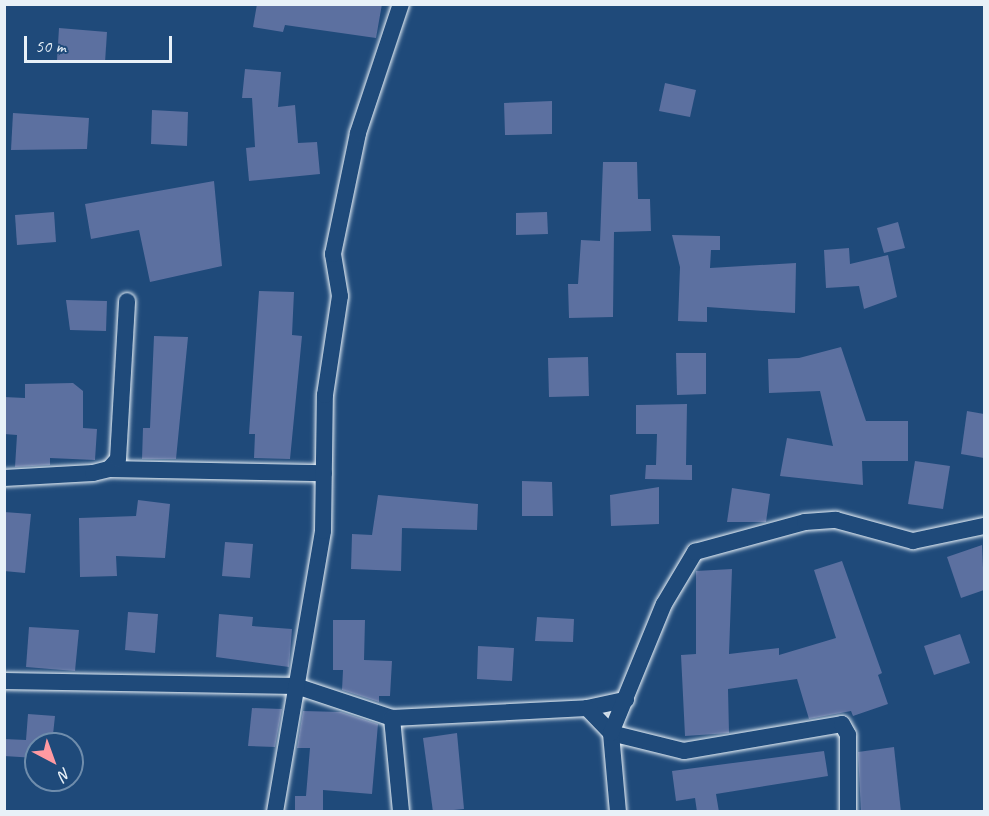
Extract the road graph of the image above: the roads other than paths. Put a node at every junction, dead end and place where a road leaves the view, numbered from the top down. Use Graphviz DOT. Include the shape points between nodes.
graph roads {
  1 [pos="401,4"];
  2 [pos="127,301"];
  3 [pos="109,469"];
  4 [pos="324,473"];
  5 [pos="4,478"];
  6 [pos="984,526"];
  7 [pos="4,681"];
  8 [pos="296,686"];
  9 [pos="626,700"];
  10 [pos="587,708"];
  11 [pos="392,718"];
  12 [pos="611,733"];
  13 [pos="274,812"];
  14 [pos="401,812"];
  15 [pos="618,812"];
  16 [pos="848,812"];
  1 -- 4 [label="street" via="358,133 333,254 340,296 331,331"];
  2 -- 3 [label="street" via="118,459"];
  3 -- 4 [label="street"];
  3 -- 5 [label="street"];
  4 -- 8 [label="street" via="323,531"];
  6 -- 9 [label="street" via="913,541 836,520 805,522 695,552 664,604"];
  7 -- 8 [label="street"];
  8 -- 11 [label="street"];
  8 -- 13 [label="street"];
  9 -- 10 [label="street"];
  9 -- 12 [label="street"];
  10 -- 11 [label="street"];
  10 -- 12 [label="street"];
  11 -- 14 [label="street"];
  12 -- 15 [label="street"];
  12 -- 16 [label="street" via="684,751 842,724 848,735"];
}
